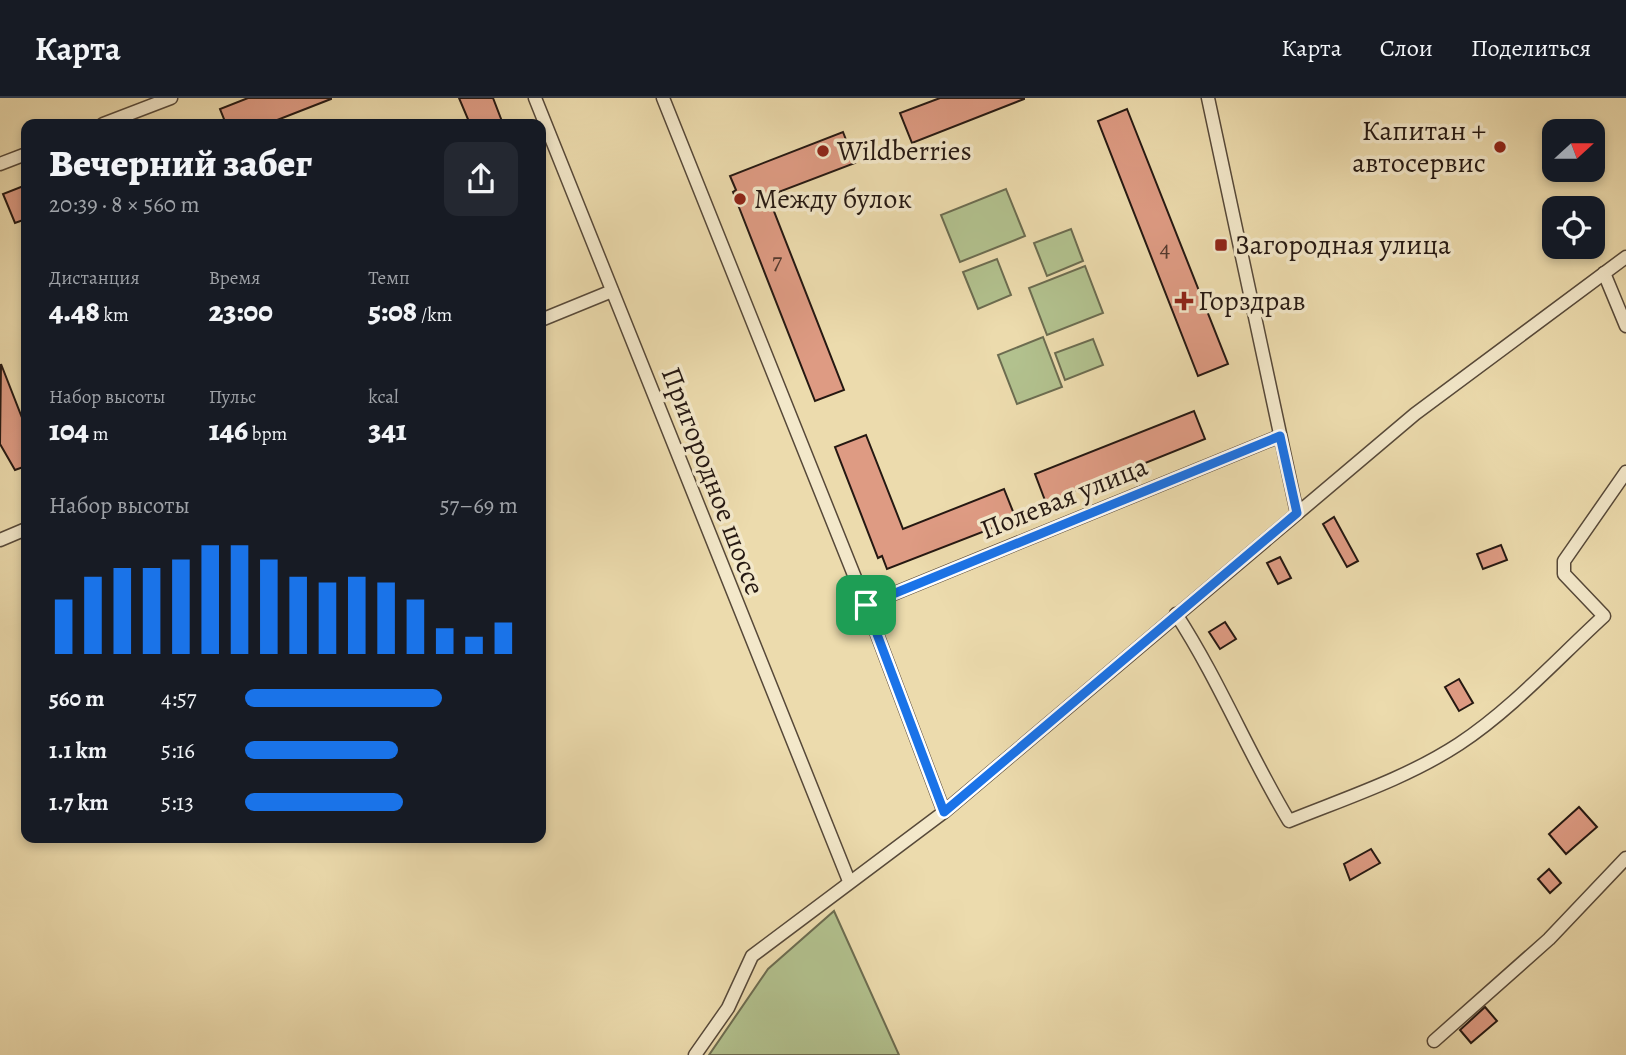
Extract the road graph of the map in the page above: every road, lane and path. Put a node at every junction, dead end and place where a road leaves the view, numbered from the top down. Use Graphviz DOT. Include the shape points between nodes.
graph roads {
  1 [pos="171,98"];
  2 [pos="535,98"];
  3 [pos="663,98"];
  4 [pos="1208,98"];
  5 [pos="116,119"];
  6 [pos="543,119"];
  7 [pos="546,126"];
  8 [pos="21,156"];
  9 [pos="0,164"];
  10 [pos="1626,257"];
  11 [pos="1604,273"];
  12 [pos="612,291"];
  13 [pos="546,318"];
  14 [pos="1626,326"];
  15 [pos="1280,436"];
  16 [pos="1626,472"];
  17 [pos="1297,513"];
  18 [pos="21,531"];
  19 [pos="0,540"];
  20 [pos="866,605"];
  21 [pos="1176,614"];
  22 [pos="944,812"];
  23 [pos="1626,858"];
  24 [pos="849,881"];
  25 [pos="1434,1041"];
  26 [pos="695,1055"];
  1 -- 5 [label="street"];
  2 -- 6 [label="street, Пригородное шоссе"];
  3 -- 20 [label="street"];
  4 -- 15 [label="street"];
  7 -- 12 [label="street, Пригородное шоссе"];
  8 -- 9 [label="street"];
  10 -- 11 [label="street"];
  11 -- 14 [label="street"];
  11 -- 17 [label="street" via="1415,414"];
  12 -- 13 [label="street"];
  12 -- 24 [label="street, Пригородное шоссе"];
  15 -- 17 [label="street"];
  15 -- 20 [label="street, Полевая улица"];
  16 -- 21 [label="street" via="1564,561 1564,574 1604,617 1460,744 1410,772 1289,821"];
  17 -- 21 [label="street"];
  18 -- 19 [label="street"];
  20 -- 22 [label="street"];
  21 -- 22 [label="street"];
  22 -- 24 [label="street"];
  23 -- 25 [label="street" via="1549,939"];
  24 -- 26 [label="street" via="752,956 728,1008"];
}
